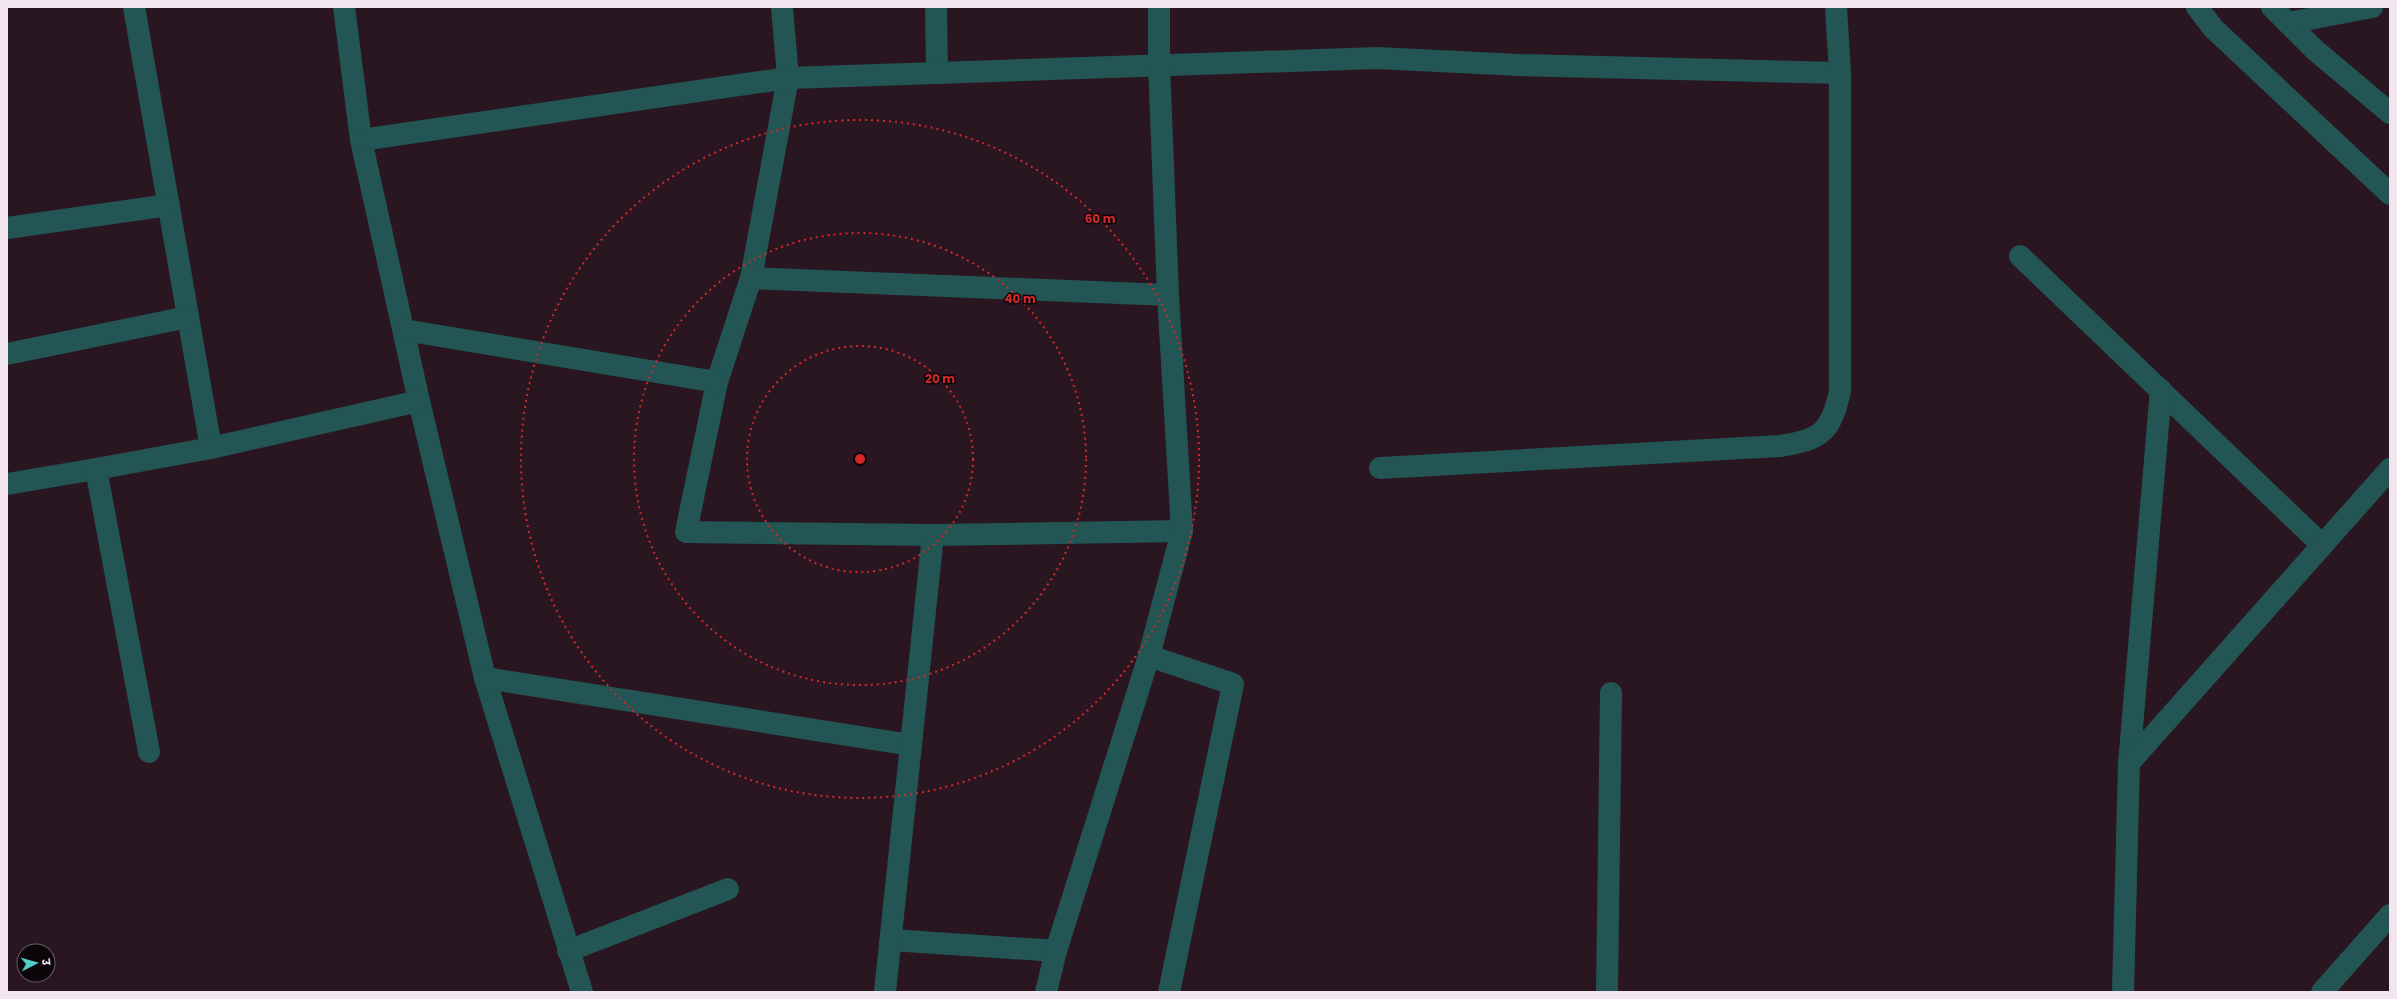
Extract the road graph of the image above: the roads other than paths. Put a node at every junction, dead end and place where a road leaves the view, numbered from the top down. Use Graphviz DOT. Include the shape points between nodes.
graph roads {
  1 [pos="134,7"];
  2 [pos="344,7"];
  3 [pos="782,7"];
  4 [pos="936,7"];
  5 [pos="1159,7"];
  6 [pos="1836,7"];
  7 [pos="2197,7"];
  8 [pos="2272,7"];
  9 [pos="2372,7"];
  10 [pos="2288,23"];
  11 [pos="1159,64"];
  12 [pos="937,72"];
  13 [pos="1840,73"];
  14 [pos="788,78"];
  15 [pos="2390,113"];
  16 [pos="361,140"];
  17 [pos="2390,194"];
  18 [pos="169,205"];
  19 [pos="7,228"];
  20 [pos="2020,256"];
  21 [pos="751,278"];
  22 [pos="1168,295"];
  23 [pos="188,316"];
  24 [pos="404,330"];
  25 [pos="7,354"];
  26 [pos="717,382"];
  27 [pos="2161,390"];
  28 [pos="419,401"];
  29 [pos="211,448"];
  30 [pos="96,468"];
  31 [pos="1380,468"];
  32 [pos="2390,469"];
  33 [pos="7,484"];
  34 [pos="1182,531"];
  35 [pos="933,535"];
  36 [pos="2322,545"];
  37 [pos="1149,656"];
  38 [pos="485,678"];
  39 [pos="1611,693"];
  40 [pos="911,745"];
  41 [pos="149,752"];
  42 [pos="2128,763"];
  43 [pos="728,889"];
  44 [pos="2390,915"];
  45 [pos="890,940"];
  46 [pos="1056,950"];
  47 [pos="568,951"];
  48 [pos="2331,989"];
  49 [pos="582,992"];
  50 [pos="885,992"];
  51 [pos="1046,992"];
  52 [pos="1169,992"];
  53 [pos="1607,992"];
  54 [pos="2123,992"];
  1 -- 18 [label="street"];
  2 -- 16 [label="street"];
  3 -- 14 [label="street"];
  4 -- 12 [label="street"];
  5 -- 11 [label="street"];
  6 -- 13 [label="street"];
  7 -- 17 [label="street" via="2213,28"];
  8 -- 10 [label="street"];
  9 -- 10 [label="street"];
  10 -- 15 [label="street" via="2314,50"];
  11 -- 12 [label="street"];
  11 -- 13 [label="street" via="1377,58 1519,65"];
  11 -- 22 [label="street"];
  12 -- 14 [label="street"];
  13 -- 31 [label="street" via="1840,391 1835,414 1826,429 1801,443 1780,446"];
  14 -- 16 [label="street"];
  14 -- 21 [label="street"];
  16 -- 24 [label="street"];
  18 -- 19 [label="street"];
  18 -- 23 [label="street"];
  20 -- 27 [label="street"];
  21 -- 22 [label="street"];
  21 -- 26 [label="street"];
  22 -- 34 [label="street"];
  23 -- 25 [label="street"];
  23 -- 29 [label="street"];
  24 -- 26 [label="street"];
  24 -- 28 [label="street"];
  26 -- 35 [label="street" via="686,532"];
  27 -- 36 [label="street"];
  27 -- 42 [label="street"];
  28 -- 29 [label="street"];
  28 -- 38 [label="street"];
  29 -- 30 [label="street"];
  30 -- 33 [label="street"];
  30 -- 41 [label="street"];
  32 -- 36 [label="street"];
  34 -- 35 [label="street"];
  34 -- 37 [label="street"];
  35 -- 40 [label="street"];
  36 -- 42 [label="street"];
  37 -- 46 [label="street"];
  37 -- 52 [label="street" via="1233,684"];
  38 -- 40 [label="street"];
  38 -- 47 [label="street"];
  39 -- 53 [label="street"];
  40 -- 45 [label="street"];
  42 -- 54 [label="street"];
  43 -- 47 [label="street"];
  44 -- 48 [label="street"];
  45 -- 46 [label="street"];
  45 -- 50 [label="street"];
  46 -- 51 [label="street"];
  47 -- 49 [label="street"];
}
